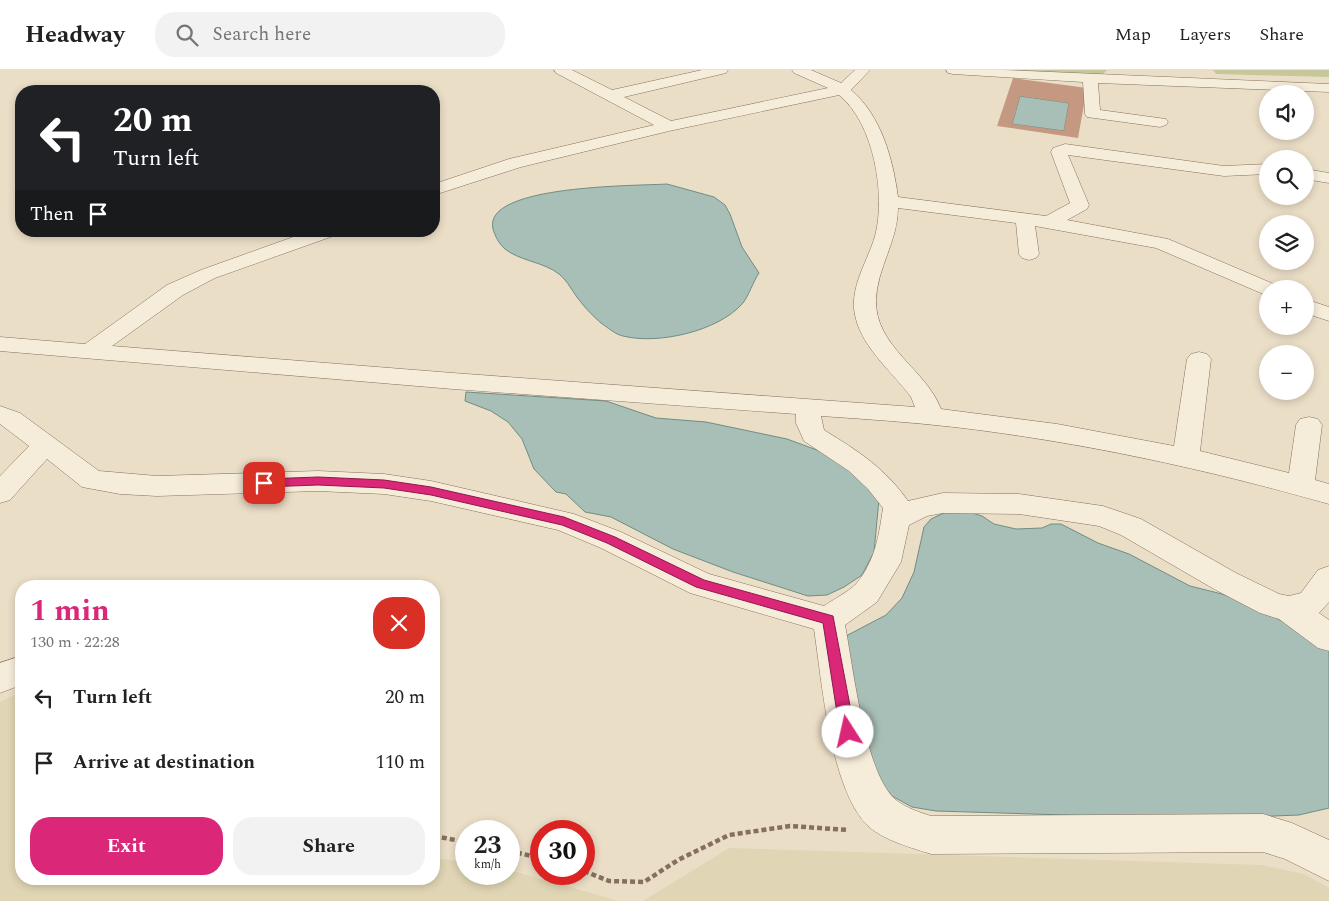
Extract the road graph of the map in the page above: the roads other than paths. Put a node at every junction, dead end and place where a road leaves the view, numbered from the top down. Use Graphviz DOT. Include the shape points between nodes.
graph roads {
  1 [pos="561,70"];
  2 [pos="721,70"];
  3 [pos="799,70"];
  4 [pos="863,70"];
  5 [pos="953,70"];
  6 [pos="1090,79"];
  7 [pos="1328,88"];
  8 [pos="842,90"];
  9 [pos="611,95"];
  10 [pos="1160,122"];
  11 [pos="669,126"];
  12 [pos="1259,169"];
  13 [pos="1314,176"];
  14 [pos="1329,178"];
  15 [pos="440,188"];
  16 [pos="888,201"];
  17 [pos="1025,219"];
  18 [pos="1049,222"];
  19 [pos="312,237"];
  20 [pos="1028,254"];
  21 [pos="1259,286"];
  22 [pos="1314,309"];
  23 [pos="1329,314"];
  24 [pos="0,344"];
  25 [pos="90,351"];
  26 [pos="1199,359"];
  27 [pos="808,407"];
  28 [pos="0,414"];
  29 [pos="931,415"];
  30 [pos="1309,425"];
  31 [pos="45,445"];
  32 [pos="1186,456"];
  33 [pos="1301,486"];
  34 [pos="0,493"];
  35 [pos="1329,494"];
  36 [pos="896,520"];
  37 [pos="1329,578"];
  38 [pos="1289,610"];
  39 [pos="828,620"];
  40 [pos="1329,638"];
  41 [pos="15,672"];
  42 [pos="0,678"];
  43 [pos="1329,861"];
  1 -- 9 [label="street"];
  2 -- 9 [label="street"];
  3 -- 8 [label="street"];
  4 -- 8 [label="street"];
  5 -- 6 [label="street"];
  6 -- 7 [label="street"];
  6 -- 10 [label="street" via="1093,114"];
  8 -- 11 [label="street"];
  8 -- 16 [label="street" via="853,100 872,130 886,180"];
  9 -- 11 [label="street"];
  11 -- 15 [label="street" via="515,163"];
  12 -- 18 [label="street" via="1224,171 1065,149 1059,152 1080,204"];
  13 -- 14 [label="street"];
  16 -- 17 [label="street"];
  16 -- 29 [label="street" via="884,241 864,300 867,318 885,354 923,396"];
  17 -- 18 [label="street"];
  17 -- 20 [label="street"];
  18 -- 21 [label="street" via="1161,244"];
  19 -- 25 [label="street" via="208,274 175,290"];
  22 -- 23 [label="street"];
  24 -- 25 [label="street"];
  25 -- 27 [label="street"];
  26 -- 32 [label="street"];
  27 -- 29 [label="street"];
  27 -- 36 [label="street" via="814,436 858,464 878,482 897,507"];
  28 -- 31 [label="street"];
  29 -- 32 [label="street" via="1054,432"];
  30 -- 33 [label="street"];
  31 -- 34 [label="street"];
  31 -- 39 [label="street" via="92,480 120,484 157,486 318,481 384,484 431,491 564,522 611,540 701,584"];
  32 -- 33 [label="street"];
  33 -- 35 [label="street"];
  36 -- 38 [label="street" via="921,507 943,503 1019,504 1103,516 1131,527 1233,585"];
  36 -- 39 [label="street" via="886,562 866,593"];
  37 -- 38 [label="street" via="1312,602"];
  38 -- 40 [label="street"];
  39 -- 43 [label="street" via="851,751 863,788 882,813 907,827 931,835 1263,833 1292,842"];
  41 -- 42 [label="street"];
}
